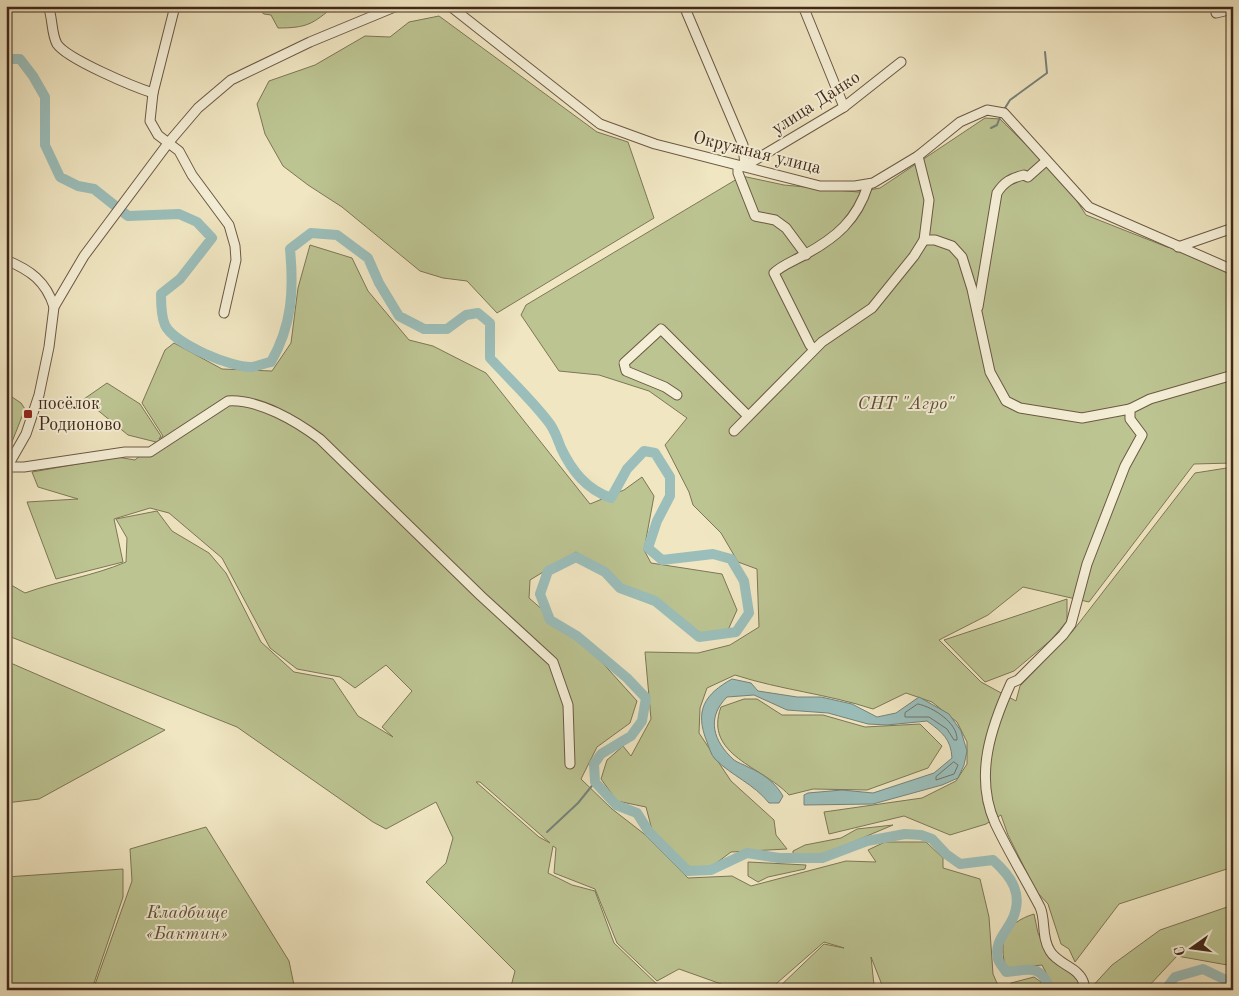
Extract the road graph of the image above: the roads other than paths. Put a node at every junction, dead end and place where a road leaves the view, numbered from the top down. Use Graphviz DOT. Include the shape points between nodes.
graph roads {
  1 [pos="48,6"];
  2 [pos="175,6"];
  3 [pos="397,6"];
  4 [pos="450,6"];
  5 [pos="684,6"];
  6 [pos="803,6"];
  7 [pos="1233,9"];
  8 [pos="1216,13"];
  9 [pos="901,62"];
  10 [pos="153,93"];
  11 [pos="844,107"];
  12 [pos="169,142"];
  13 [pos="918,156"];
  14 [pos="1046,161"];
  15 [pos="741,166"];
  16 [pos="868,185"];
  17 [pos="1233,228"];
  18 [pos="924,240"];
  19 [pos="1178,247"];
  20 [pos="806,255"];
  21 [pos="6,260"];
  22 [pos="1233,270"];
  23 [pos="54,307"];
  24 [pos="224,313"];
  25 [pos="978,317"];
  26 [pos="814,350"];
  27 [pos="1233,375"];
  28 [pos="677,395"];
  29 [pos="1130,409"];
  30 [pos="748,416"];
  31 [pos="734,431"];
  32 [pos="7,468"];
  33 [pos="570,764"];
  34 [pos="1080,990"];
  1 -- 10 [label="street" via="56,40 66,53 133,87"];
  2 -- 10 [label="street"];
  3 -- 12 [label="street" via="250,70 221,87"];
  4 -- 15 [label="street, Окружная улица" via="600,124 655,144"];
  5 -- 15 [label="street" via="743,145"];
  6 -- 11 [label="street"];
  7 -- 8 [label="street"];
  9 -- 11 [label="street, улица Данко"];
  10 -- 12 [label="street" via="150,121 158,135"];
  11 -- 15 [label="street, улица Данко"];
  12 -- 23 [label="street" via="84,256"];
  12 -- 24 [label="street" via="224,215 232,234 236,260"];
  13 -- 14 [label="street, Окружная улица" via="960,122 993,110 1004,113"];
  13 -- 16 [label="street, Окружная улица"];
  13 -- 18 [label="street" via="929,200"];
  14 -- 19 [label="street, Окружная улица" via="1089,207"];
  14 -- 25 [label="street" via="1028,177 1012,178 996,193"];
  15 -- 16 [label="street, Окружная улица" via="820,186"];
  15 -- 20 [label="street" via="738,173 755,216 775,220 786,228"];
  16 -- 20 [label="street" via="862,204 848,224"];
  17 -- 19 [label="street"];
  18 -- 25 [label="street" via="952,246 962,257"];
  18 -- 26 [label="street" via="872,308 835,331"];
  19 -- 22 [label="street, Окружная улица"];
  20 -- 26 [label="street" via="778,269 774,277"];
  21 -- 23 [label="street" via="35,274 48,290"];
  23 -- 32 [label="street" via="39,395 26,434"];
  25 -- 29 [label="street" via="990,372 1006,400 1014,406 1082,418"];
  26 -- 30 [label="street"];
  27 -- 29 [label="street" via="1150,399"];
  28 -- 30 [label="street" via="626,371 624,367 624,363 662,329"];
  29 -- 34 [label="street" via="1130,419 1142,435 1125,466 1087,564 1070,624 1063,636 1011,683 993,727 985,772 994,822 1041,909 1044,937 1050,952 1082,977 1084,984"];
  30 -- 31 [label="street"];
  32 -- 33 [label="street" via="125,452 150,452 228,400 240,400 292,419 327,445 553,662 568,705"];
}
